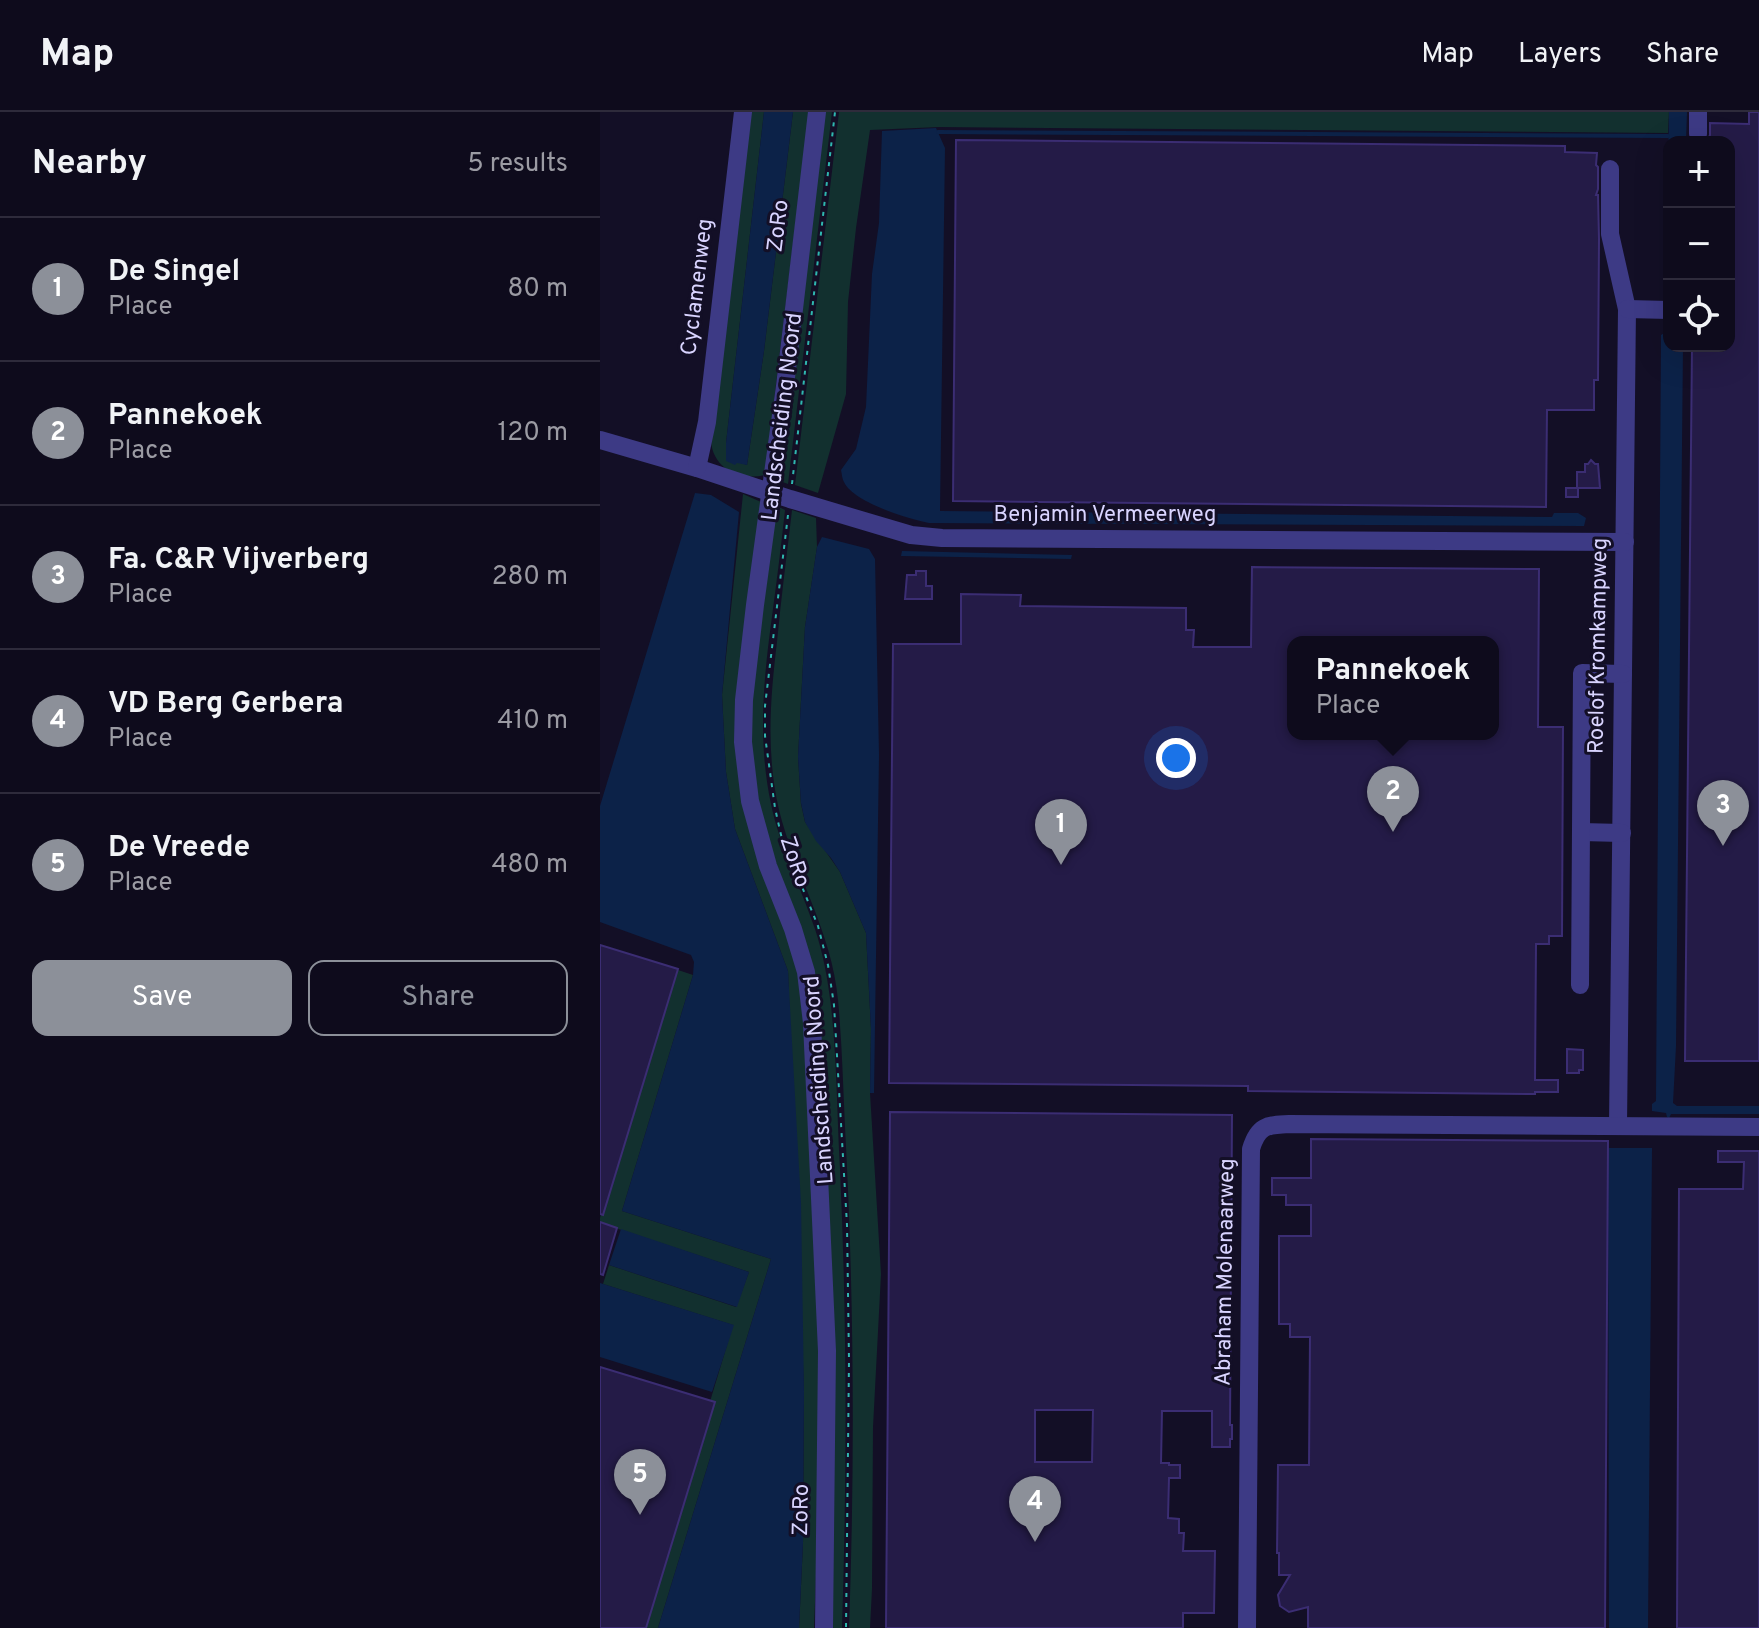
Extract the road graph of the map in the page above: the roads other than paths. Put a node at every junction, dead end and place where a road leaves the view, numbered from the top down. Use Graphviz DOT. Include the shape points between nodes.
graph roads {
  1 [pos="743,112"];
  2 [pos="817,112"];
  3 [pos="1698,112"];
  4 [pos="1698,134"];
  5 [pos="1610,169"];
  6 [pos="1627,309"];
  7 [pos="1663,310"];
  8 [pos="600,440"];
  9 [pos="697,468"];
  10 [pos="771,492"];
  11 [pos="1625,542"];
  12 [pos="1623,674"];
  13 [pos="1581,832"];
  14 [pos="1622,833"];
  15 [pos="1580,985"];
  16 [pos="1618,1126"];
  17 [pos="1759,1127"];
  18 [pos="824,1628"];
  19 [pos="1247,1628"];
  1 -- 9 [label="street, Cyclamenweg" via="707,422"];
  2 -- 10 [label="street, ZoRo"];
  3 -- 4 [label="street"];
  5 -- 6 [label="street, Roelof Kromkampweg" via="1610,234"];
  6 -- 7 [label="street"];
  6 -- 11 [label="street, Roelof Kromkampweg"];
  8 -- 9 [label="street, Benjamin Vermeerweg"];
  9 -- 10 [label="street, Benjamin Vermeerweg"];
  10 -- 11 [label="street, Benjamin Vermeerweg" via="911,535 942,538"];
  10 -- 18 [label="street, ZoRo" via="743,742 750,801 806,972 812,1023 827,1351"];
  11 -- 12 [label="street, Roelof Kromkampweg"];
  12 -- 13 [label="street" via="1582,673"];
  12 -- 14 [label="street, Roelof Kromkampweg"];
  13 -- 14 [label="street"];
  13 -- 15 [label="street"];
  14 -- 16 [label="street, Roelof Kromkampweg"];
  16 -- 17 [label="street, Abraham Molenaarweg"];
  16 -- 19 [label="street, Abraham Molenaarweg" via="1277,1124 1256,1135 1251,1149"];
}
